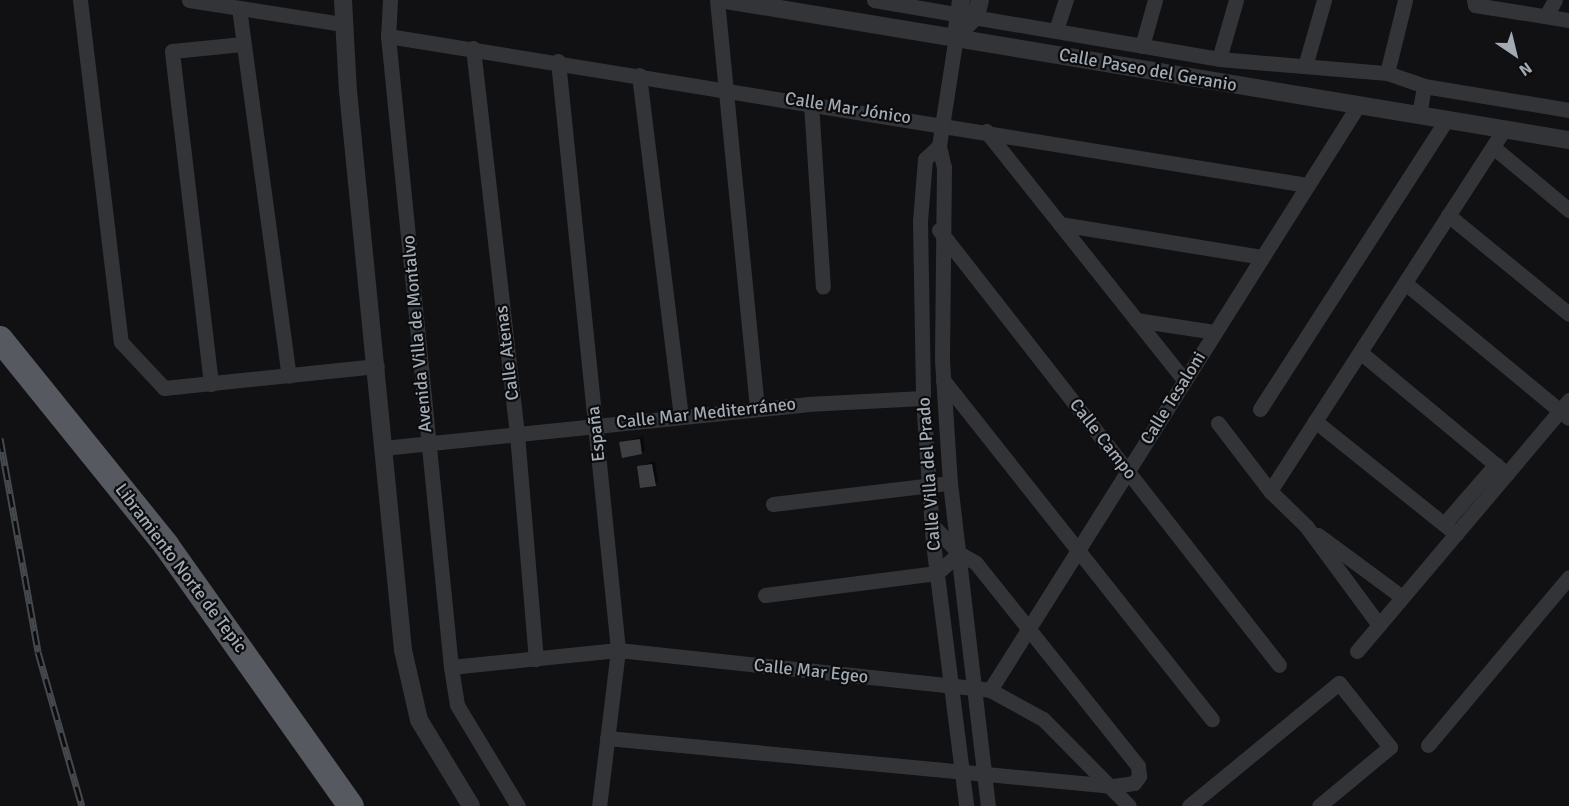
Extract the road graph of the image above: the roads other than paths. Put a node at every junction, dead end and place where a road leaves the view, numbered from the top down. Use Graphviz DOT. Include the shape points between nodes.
graph roads {
  1 [pos="80,0"];
  2 [pos="189,0"];
  3 [pos="344,0"];
  4 [pos="390,0"];
  5 [pos="717,0"];
  6 [pos="726,0"];
  7 [pos="874,0"];
  8 [pos="1066,0"];
  9 [pos="1155,0"];
  10 [pos="1236,0"];
  11 [pos="1324,0"];
  12 [pos="1405,0"];
  13 [pos="1555,0"];
  14 [pos="1475,2"];
  15 [pos="959,7"];
  16 [pos="239,8"];
  17 [pos="978,8"];
  18 [pos="1546,16"];
  19 [pos="1569,20"];
  20 [pos="343,24"];
  21 [pos="1056,30"];
  22 [pos="388,36"];
  23 [pos="956,36"];
  24 [pos="243,44"];
  25 [pos="1142,46"];
  26 [pos="472,48"];
  27 [pos="1219,59"];
  28 [pos="558,61"];
  29 [pos="1305,66"];
  30 [pos="1387,73"];
  31 [pos="639,75"];
  32 [pos="1424,86"];
  33 [pos="725,88"];
  34 [pos="811,102"];
  35 [pos="1357,107"];
  36 [pos="1569,110"];
  37 [pos="1419,115"];
  38 [pos="1446,120"];
  39 [pos="945,124"];
  40 [pos="1504,129"];
  41 [pos="986,131"];
  42 [pos="1569,140"];
  43 [pos="939,146"];
  44 [pos="1493,147"];
  45 [pos="1307,185"];
  46 [pos="1569,210"];
  47 [pos="1449,215"];
  48 [pos="920,221"];
  49 [pos="1060,224"];
  50 [pos="940,231"];
  51 [pos="1261,257"];
  52 [pos="1405,283"];
  53 [pos="823,287"];
  54 [pos="1569,314"];
  55 [pos="1136,320"];
  56 [pos="1214,332"];
  57 [pos="0,339"];
  58 [pos="1360,352"];
  59 [pos="377,366"];
  60 [pos="922,366"];
  61 [pos="289,376"];
  62 [pos="944,380"];
  63 [pos="1184,381"];
  64 [pos="211,384"];
  65 [pos="923,398"];
  66 [pos="757,409"];
  67 [pos="1260,409"];
  68 [pos="1566,410"];
  69 [pos="681,416"];
  70 [pos="1315,421"];
  71 [pos="1218,423"];
  72 [pos="596,424"];
  73 [pos="517,434"];
  74 [pos="428,443"];
  75 [pos="383,448"];
  76 [pos="1502,469"];
  77 [pos="1128,471"];
  78 [pos="950,483"];
  79 [pos="927,486"];
  80 [pos="1270,491"];
  81 [pos="773,504"];
  82 [pos="931,524"];
  83 [pos="1306,526"];
  84 [pos="1450,529"];
  85 [pos="1080,548"];
  86 [pos="959,553"];
  87 [pos="937,573"];
  88 [pos="1569,577"];
  89 [pos="765,595"];
  90 [pos="1402,597"];
  91 [pos="1379,625"];
  92 [pos="1028,629"];
  93 [pos="618,650"];
  94 [pos="1357,651"];
  95 [pos="537,658"];
  96 [pos="1279,665"];
  97 [pos="451,667"];
  98 [pos="953,685"];
  99 [pos="973,688"];
  100 [pos="990,690"];
  101 [pos="1212,719"];
  102 [pos="607,738"];
  103 [pos="1428,745"];
  104 [pos="963,773"];
  105 [pos="985,774"];
  106 [pos="1113,786"];
  107 [pos="351,806"];
  108 [pos="471,806"];
  109 [pos="518,806"];
  110 [pos="600,806"];
  111 [pos="966,806"];
  112 [pos="988,806"];
  113 [pos="1129,806"];
  114 [pos="1189,806"];
  115 [pos="1319,806"];
  1 -- 64 [label="street" via="121,342 164,388"];
  2 -- 16 [label="street"];
  3 -- 20 [label="street"];
  4 -- 22 [label="street, Avenida Villa de Montalvo"];
  5 -- 33 [label="street"];
  6 -- 23 [label="street, Calle Paseo del Geranio"];
  7 -- 15 [label="street"];
  8 -- 21 [label="street"];
  9 -- 25 [label="street"];
  10 -- 27 [label="street"];
  11 -- 29 [label="street"];
  12 -- 30 [label="street"];
  13 -- 18 [label="street"];
  14 -- 18 [label="street"];
  15 -- 17 [label="street"];
  15 -- 23 [label="street"];
  16 -- 20 [label="street"];
  16 -- 24 [label="street"];
  17 -- 21 [label="street"];
  17 -- 23 [label="street"];
  18 -- 19 [label="street"];
  20 -- 59 [label="street"];
  21 -- 25 [label="street"];
  22 -- 26 [label="street, Calle Mar Jónico"];
  22 -- 74 [label="street, Avenida Villa de Montalvo"];
  23 -- 35 [label="street, Calle Paseo del Geranio"];
  23 -- 39 [label="street, Calle Villa del Prado"];
  24 -- 61 [label="street"];
  24 -- 64 [label="street" via="172,51"];
  25 -- 27 [label="street"];
  26 -- 28 [label="street, Calle Mar Jónico"];
  26 -- 73 [label="street, Calle Atenas"];
  27 -- 29 [label="street"];
  28 -- 31 [label="street, Calle Mar Jónico"];
  28 -- 72 [label="street, España"];
  29 -- 30 [label="street"];
  30 -- 32 [label="street"];
  31 -- 33 [label="street, Calle Mar Jónico"];
  31 -- 69 [label="street"];
  32 -- 36 [label="street"];
  32 -- 37 [label="street"];
  33 -- 34 [label="street, Calle Mar Jónico"];
  33 -- 66 [label="street"];
  34 -- 39 [label="street, Calle Mar Jónico"];
  34 -- 53 [label="street"];
  35 -- 37 [label="street, Calle Paseo del Geranio"];
  35 -- 45 [label="street, Calle Tesaloni"];
  37 -- 38 [label="street, Calle Paseo del Geranio"];
  38 -- 40 [label="street, Calle Paseo del Geranio"];
  38 -- 67 [label="street"];
  39 -- 41 [label="street, Calle Mar Jónico"];
  39 -- 43 [label="street, Calle Villa del Prado"];
  40 -- 42 [label="street, Calle Paseo del Geranio"];
  40 -- 44 [label="street"];
  41 -- 45 [label="street, Calle Mar Jónico"];
  41 -- 49 [label="street"];
  43 -- 48 [label="street, Calle Villa del Prado" via="925,159"];
  43 -- 50 [label="street, Calle Villa del Prado" via="944,167"];
  44 -- 46 [label="street"];
  44 -- 47 [label="street"];
  45 -- 51 [label="street, Calle Tesaloni"];
  47 -- 52 [label="street"];
  47 -- 54 [label="street"];
  48 -- 50 [label="street, Calle Campo"];
  48 -- 60 [label="street, Calle Villa del Prado"];
  49 -- 51 [label="street"];
  49 -- 55 [label="street"];
  50 -- 62 [label="street, Calle Villa del Prado"];
  50 -- 77 [label="street, Calle Campo"];
  51 -- 56 [label="street, Calle Tesaloni"];
  52 -- 58 [label="street"];
  52 -- 68 [label="street"];
  55 -- 56 [label="street"];
  55 -- 63 [label="street"];
  56 -- 63 [label="street, Calle Tesaloni"];
  57 -- 107 [label="highway, Libramiento Norte de Tepic" via="166,545"];
  58 -- 70 [label="street"];
  58 -- 76 [label="street"];
  59 -- 61 [label="street"];
  59 -- 75 [label="street"];
  60 -- 62 [label="street"];
  60 -- 65 [label="street, Calle Villa del Prado"];
  61 -- 64 [label="street"];
  62 -- 78 [label="street, Calle Villa del Prado"];
  62 -- 85 [label="street"];
  63 -- 77 [label="street, Calle Tesaloni"];
  65 -- 66 [label="street, Calle Mar Mediterráneo"];
  65 -- 79 [label="street, Calle Villa del Prado"];
  66 -- 69 [label="street, Calle Mar Mediterráneo"];
  68 -- 76 [label="street"];
  69 -- 72 [label="street, Calle Mar Mediterráneo"];
  70 -- 80 [label="street"];
  70 -- 84 [label="street"];
  71 -- 80 [label="street"];
  72 -- 73 [label="street, Calle Mar Mediterráneo"];
  72 -- 93 [label="street, España"];
  73 -- 74 [label="street, Calle Mar Mediterráneo"];
  73 -- 95 [label="street, Calle Atenas"];
  74 -- 75 [label="street, Calle Mar Mediterráneo"];
  74 -- 97 [label="street, Avenida Villa de Montalvo"];
  75 -- 108 [label="street" via="403,650 419,720"];
  76 -- 84 [label="street"];
  77 -- 85 [label="street, Calle Tesaloni"];
  77 -- 96 [label="street, Calle Campo"];
  78 -- 79 [label="street"];
  78 -- 86 [label="street, Calle Villa del Prado"];
  79 -- 81 [label="street"];
  79 -- 82 [label="street, Calle Villa del Prado"];
  80 -- 83 [label="street"];
  82 -- 86 [label="street"];
  82 -- 87 [label="street, Calle Villa del Prado"];
  83 -- 90 [label="street"];
  83 -- 91 [label="street"];
  84 -- 90 [label="street"];
  85 -- 92 [label="street, Calle Tesaloni"];
  85 -- 101 [label="street"];
  86 -- 87 [label="street"];
  86 -- 92 [label="street" via="976,562"];
  86 -- 99 [label="street, Calle Villa del Prado"];
  87 -- 89 [label="street"];
  87 -- 98 [label="street, Calle Villa del Prado"];
  88 -- 103 [label="street"];
  90 -- 91 [label="street"];
  91 -- 94 [label="street"];
  92 -- 100 [label="street, Calle Tesaloni"];
  92 -- 106 [label="street" via="1138,765 1139,776 1134,783"];
  93 -- 95 [label="street, Calle Mar Egeo"];
  93 -- 98 [label="street, Calle Mar Egeo"];
  93 -- 102 [label="street, España"];
  95 -- 97 [label="street, Calle Mar Egeo"];
  97 -- 109 [label="street, Avenida Villa de Montalvo" via="457,705"];
  98 -- 99 [label="street, Calle Mar Egeo"];
  98 -- 104 [label="street, Calle Villa del Prado"];
  99 -- 100 [label="street, Calle Mar Egeo"];
  99 -- 105 [label="street, Calle Villa del Prado"];
  100 -- 106 [label="street, Calle Mar Egeo" via="1043,719"];
  102 -- 104 [label="street"];
  102 -- 110 [label="street, España"];
  104 -- 105 [label="street"];
  104 -- 111 [label="street, Calle Villa del Prado"];
  105 -- 106 [label="street"];
  105 -- 112 [label="street, Calle Villa del Prado"];
  106 -- 113 [label="street, Calle Mar Egeo"];
  114 -- 115 [label="street" via="1339,683 1390,747"];
}
